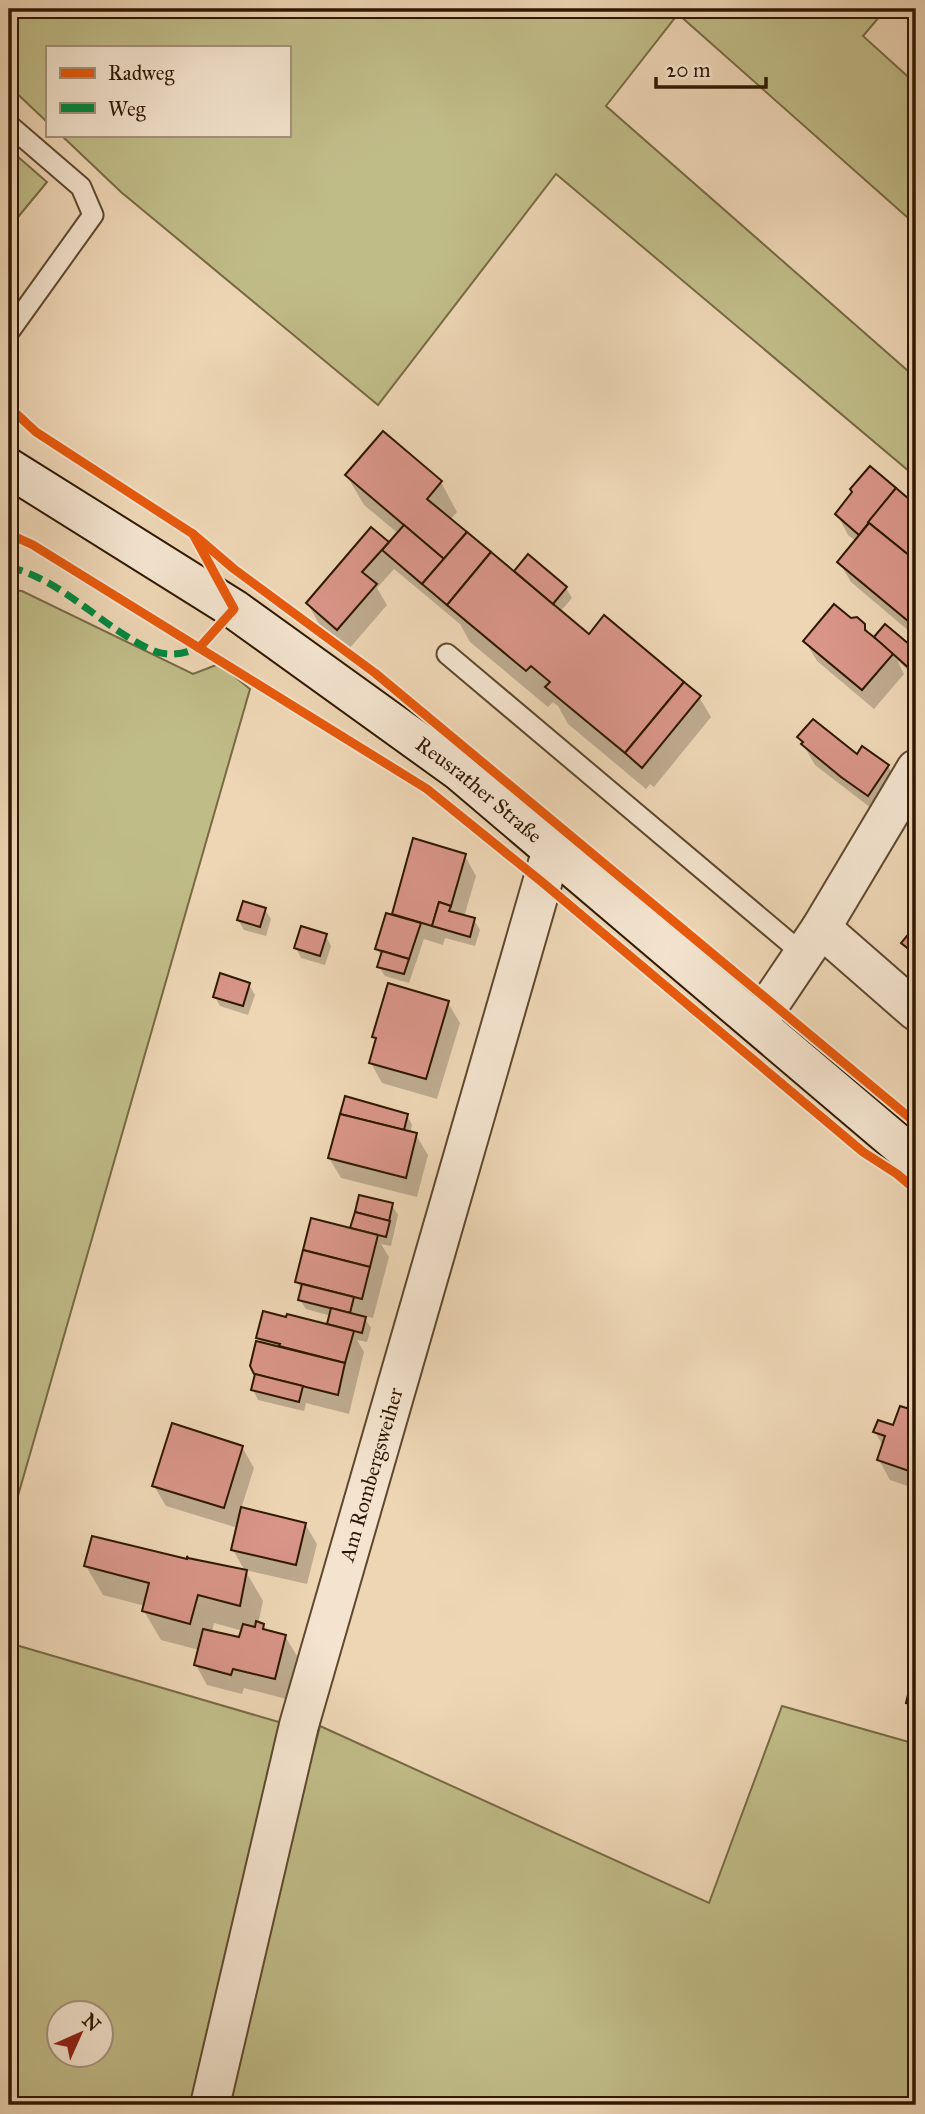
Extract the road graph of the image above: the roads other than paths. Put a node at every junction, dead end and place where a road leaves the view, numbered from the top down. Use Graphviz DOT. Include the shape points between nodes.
graph roads {
  1 [pos="9,125"];
  2 [pos="9,332"];
  3 [pos="9,468"];
  4 [pos="447,654"];
  5 [pos="916,769"];
  6 [pos="552,849"];
  7 [pos="812,941"];
  8 [pos="916,1011"];
  9 [pos="757,1023"];
  10 [pos="916,1159"];
  11 [pos="210,2105"];
  1 -- 2 [label="lane" via="81,187 93,215"];
  3 -- 6 [label="street, Reusrather Straße" via="267,631 458,771"];
  4 -- 7 [label="lane"];
  5 -- 7 [label="street"];
  6 -- 9 [label="street, Reusrather Straße"];
  6 -- 11 [label="street, Am Rombergsweiher" via="299,1725"];
  7 -- 8 [label="street"];
  7 -- 9 [label="street"];
  9 -- 10 [label="street, Reusrather Straße"];
}
